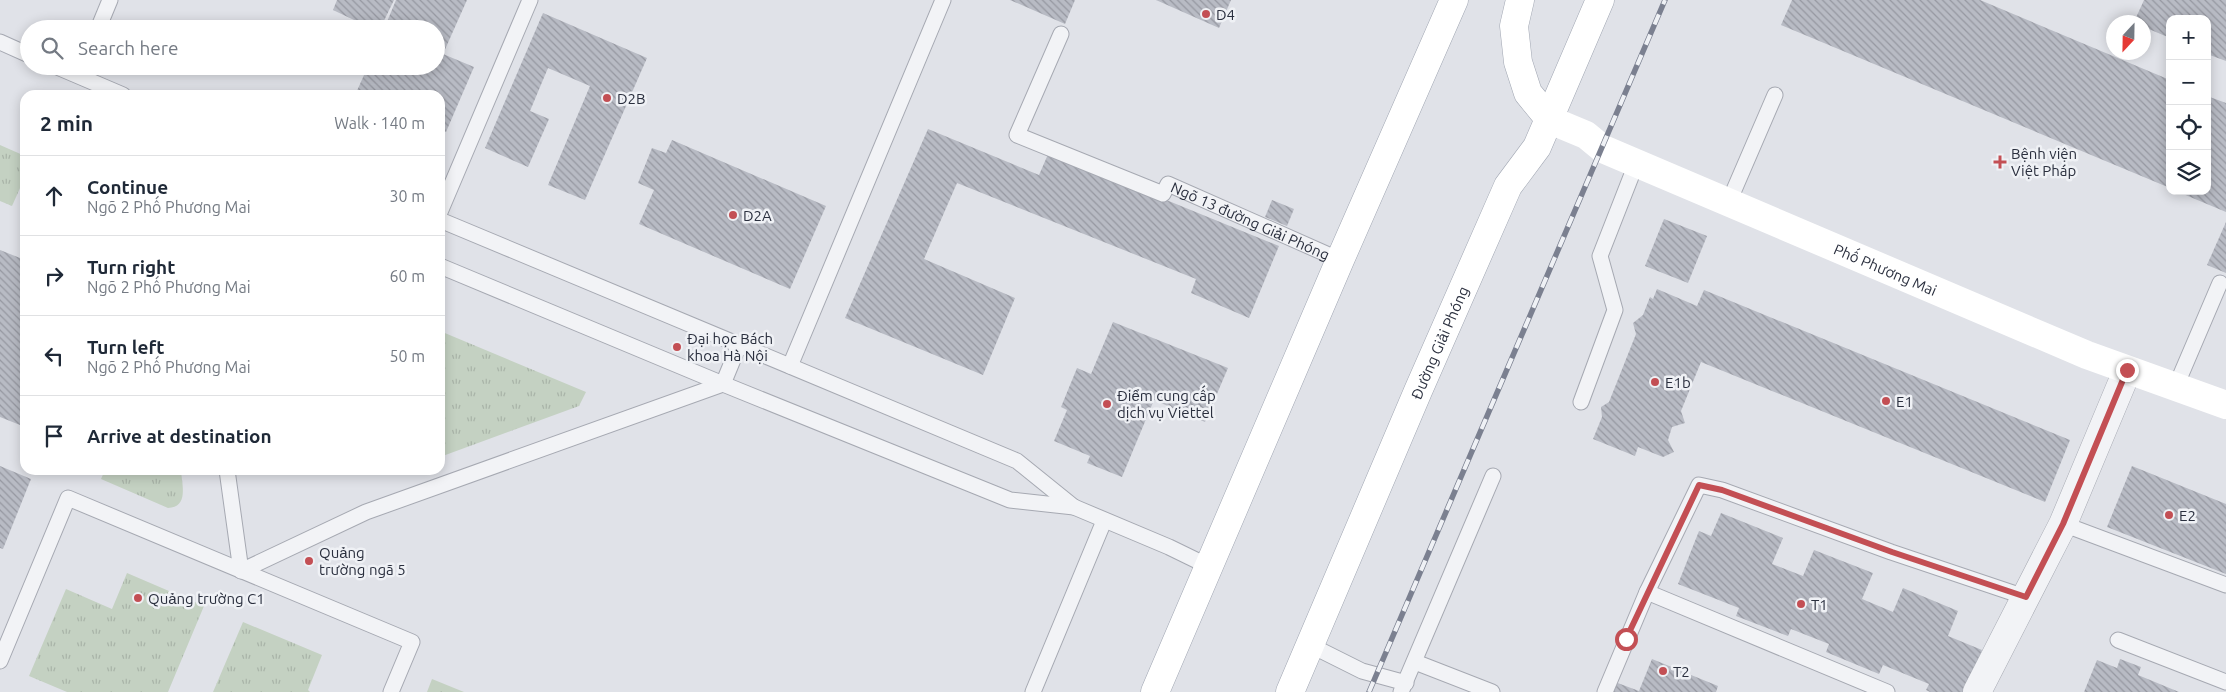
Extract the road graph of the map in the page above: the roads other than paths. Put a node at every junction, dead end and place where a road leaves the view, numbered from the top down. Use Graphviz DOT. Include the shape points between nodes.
graph roads {
  1 [pos="110,0"];
  2 [pos="530,0"];
  3 [pos="943,0"];
  4 [pos="1454,0"];
  5 [pos="1520,0"];
  6 [pos="1600,0"];
  7 [pos="102,20"];
  8 [pos="1061,34"];
  9 [pos="0,42"];
  10 [pos="20,51"];
  11 [pos="87,75"];
  12 [pos="114,90"];
  13 [pos="1775,95"];
  14 [pos="1550,120"];
  15 [pos="1636,164"];
  16 [pos="445,200"];
  17 [pos="1728,204"];
  18 [pos="445,222"];
  19 [pos="1340,260"];
  20 [pos="445,268"];
  21 [pos="2220,283"];
  22 [pos="739,344"];
  23 [pos="790,366"];
  24 [pos="2127,370"];
  25 [pos="723,384"];
  26 [pos="2176,386"];
  27 [pos="1581,402"];
  28 [pos="2225,403"];
  29 [pos="228,475"];
  30 [pos="1493,476"];
  31 [pos="1074,507"];
  32 [pos="1104,520"];
  33 [pos="2063,524"];
  34 [pos="1208,566"];
  35 [pos="241,571"];
  36 [pos="2226,585"];
  37 [pos="1647,592"];
  38 [pos="2026,597"];
  39 [pos="2118,640"];
  40 [pos="1310,645"];
  41 [pos="0,661"];
  42 [pos="1415,662"];
  43 [pos="2224,677"];
  44 [pos="1403,687"];
  45 [pos="391,692"];
  46 [pos="1033,692"];
  47 [pos="1155,692"];
  48 [pos="1290,692"];
  49 [pos="1492,692"];
  50 [pos="1605,692"];
  51 [pos="1887,692"];
  52 [pos="1977,692"];
  1 -- 7 [label="lane"];
  2 -- 16 [label="lane"];
  3 -- 23 [label="lane"];
  4 -- 19 [label="main road"];
  5 -- 14 [label="main road" via="1514,26 1518,62 1528,93"];
  6 -- 14 [label="main road, Đường Giải Phóng"];
  8 -- 19 [label="lane, Ngõ 13 đường Giải Phóng" via="1017,135 1163,194 1168,184"];
  9 -- 10 [label="lane"];
  11 -- 12 [label="lane"];
  13 -- 17 [label="lane"];
  14 -- 15 [label="main road, Phố Phương Mai" via="1586,135 1603,149"];
  14 -- 40 [label="main road, Đường Giải Phóng" via="1538,147 1508,186"];
  15 -- 17 [label="main road, Phố Phương Mai"];
  15 -- 27 [label="lane" via="1600,256 1615,310"];
  17 -- 24 [label="main road, Phố Phương Mai"];
  18 -- 22 [label="lane"];
  19 -- 34 [label="main road"];
  20 -- 25 [label="lane"];
  21 -- 26 [label="lane"];
  22 -- 23 [label="lane"];
  22 -- 25 [label="lane"];
  23 -- 31 [label="lane" via="1017,460"];
  24 -- 26 [label="main road, Phố Phương Mai"];
  24 -- 33 [label="street"];
  25 -- 31 [label="lane" via="1010,500"];
  25 -- 35 [label="lane" via="366,512"];
  26 -- 28 [label="main road, Phố Phương Mai"];
  29 -- 35 [label="lane"];
  30 -- 42 [label="lane"];
  31 -- 32 [label="lane"];
  32 -- 34 [label="lane"];
  32 -- 46 [label="lane"];
  33 -- 36 [label="lane"];
  33 -- 38 [label="street"];
  34 -- 47 [label="main road"];
  35 -- 41 [label="lane" via="68,498"];
  35 -- 45 [label="lane" via="412,642"];
  37 -- 38 [label="lane" via="1699,485 1722,490"];
  37 -- 50 [label="lane"];
  37 -- 51 [label="lane"];
  38 -- 52 [label="street"];
  39 -- 43 [label="lane"];
  40 -- 44 [label="lane" via="1362,672"];
  40 -- 48 [label="main road, Đường Giải Phóng"];
  42 -- 44 [label="lane"];
  42 -- 49 [label="lane"];
}
